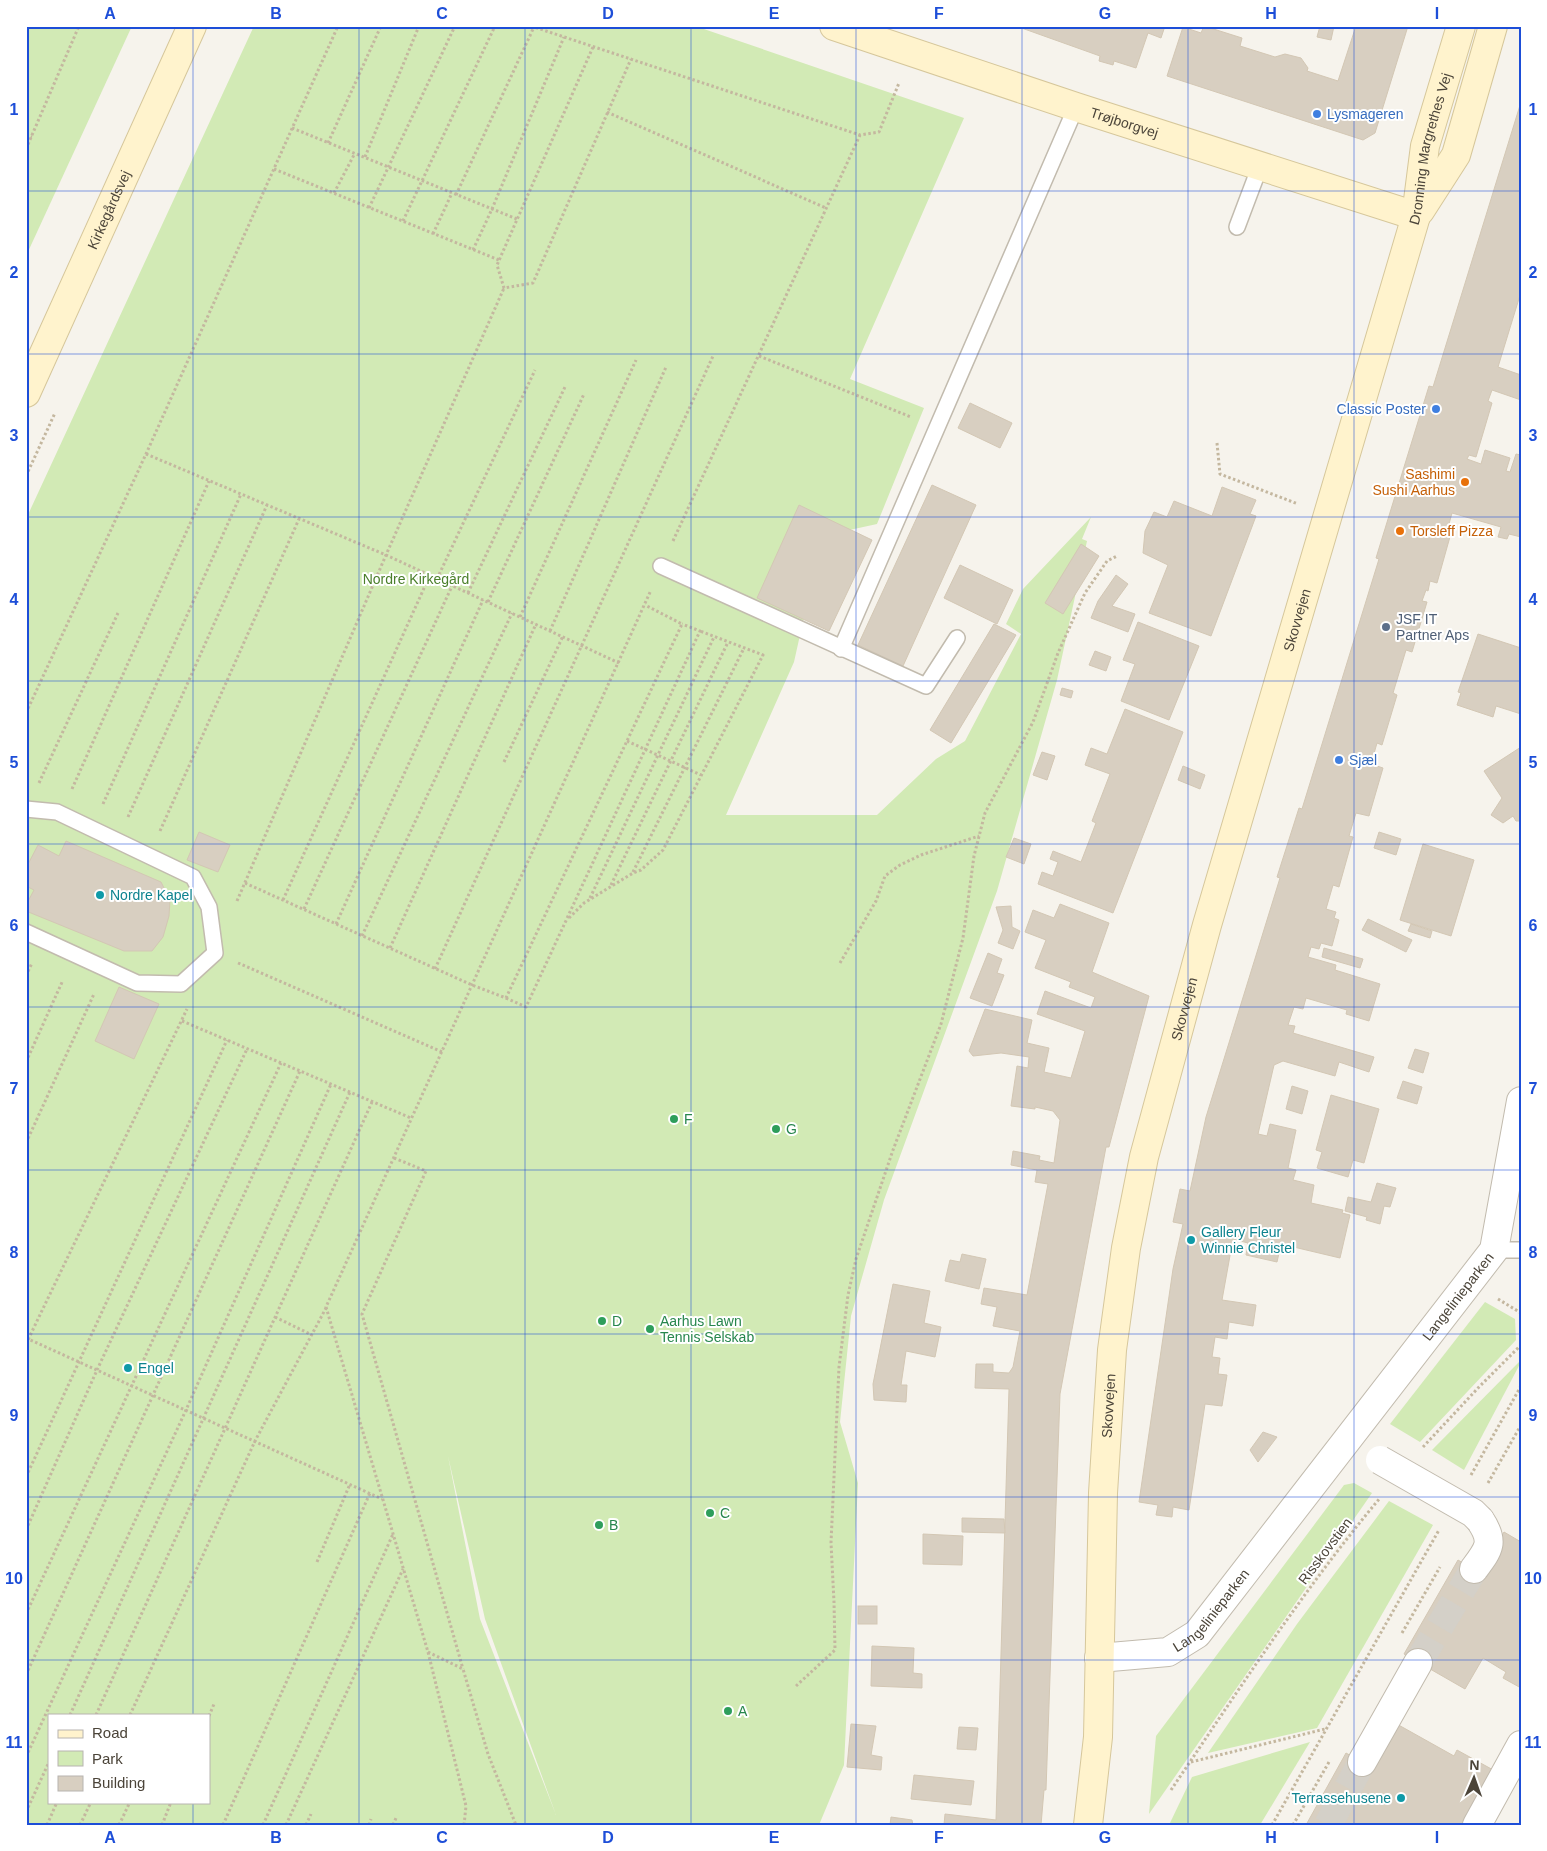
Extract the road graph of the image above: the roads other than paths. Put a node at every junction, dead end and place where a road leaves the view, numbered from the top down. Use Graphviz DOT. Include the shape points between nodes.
graph roads {
  1 [pos="192,26"];
  2 [pos="834,26"];
  3 [pos="1461,26"];
  4 [pos="1493,26"];
  5 [pos="1076,107"];
  6 [pos="1260,166"];
  7 [pos="1416,216"];
  8 [pos="1237,228"];
  9 [pos="26,393"];
  10 [pos="661,566"];
  11 [pos="956,638"];
  12 [pos="840,649"];
  13 [pos="27,809"];
  14 [pos="26,932"];
  15 [pos="1521,1101"];
  16 [pos="1494,1250"];
  17 [pos="1521,1250"];
  18 [pos="1348,1439"];
  19 [pos="1474,1569"];
  20 [pos="1099,1658"];
  21 [pos="1418,1663"];
  22 [pos="1521,1745"];
  23 [pos="1362,1762"];
  24 [pos="1088,1825"];
  25 [pos="1477,1825"];
  1 -- 9 [label="street, Kirkegårdsvej"];
  2 -- 5 [label="street, Trøjborgvej"];
  3 -- 7 [label="street, Dronning Margrethes Vej" via="1424,146"];
  4 -- 7 [label="street, Dronning Margrethes Vej" via="1456,155"];
  5 -- 6 [label="street, Trøjborgvej"];
  5 -- 12 [label="lane"];
  6 -- 7 [label="street, Trøjborgvej"];
  6 -- 8 [label="lane"];
  7 -- 20 [label="street, Skovvejen" via="1208,925 1144,1157 1126,1248 1112,1350 1103,1493"];
  10 -- 12 [label="lane"];
  11 -- 12 [label="lane" via="926,686"];
  13 -- 14 [label="lane" via="57,812 193,876 209,907 215,953 180,984 137,983"];
  15 -- 16 [label="street, Langelinieparken"];
  16 -- 17 [label="lane"];
  16 -- 18 [label="street, Langelinieparken"];
  18 -- 19 [label="street, bridge" via="1480,1520 1490,1542"];
  18 -- 20 [label="street, Langelinieparken" via="1197,1634 1168,1652"];
  20 -- 24 [label="street, Skovvejen" via="1098,1737"];
  21 -- 23 [label="street"];
  22 -- 25 [label="street"];
}
